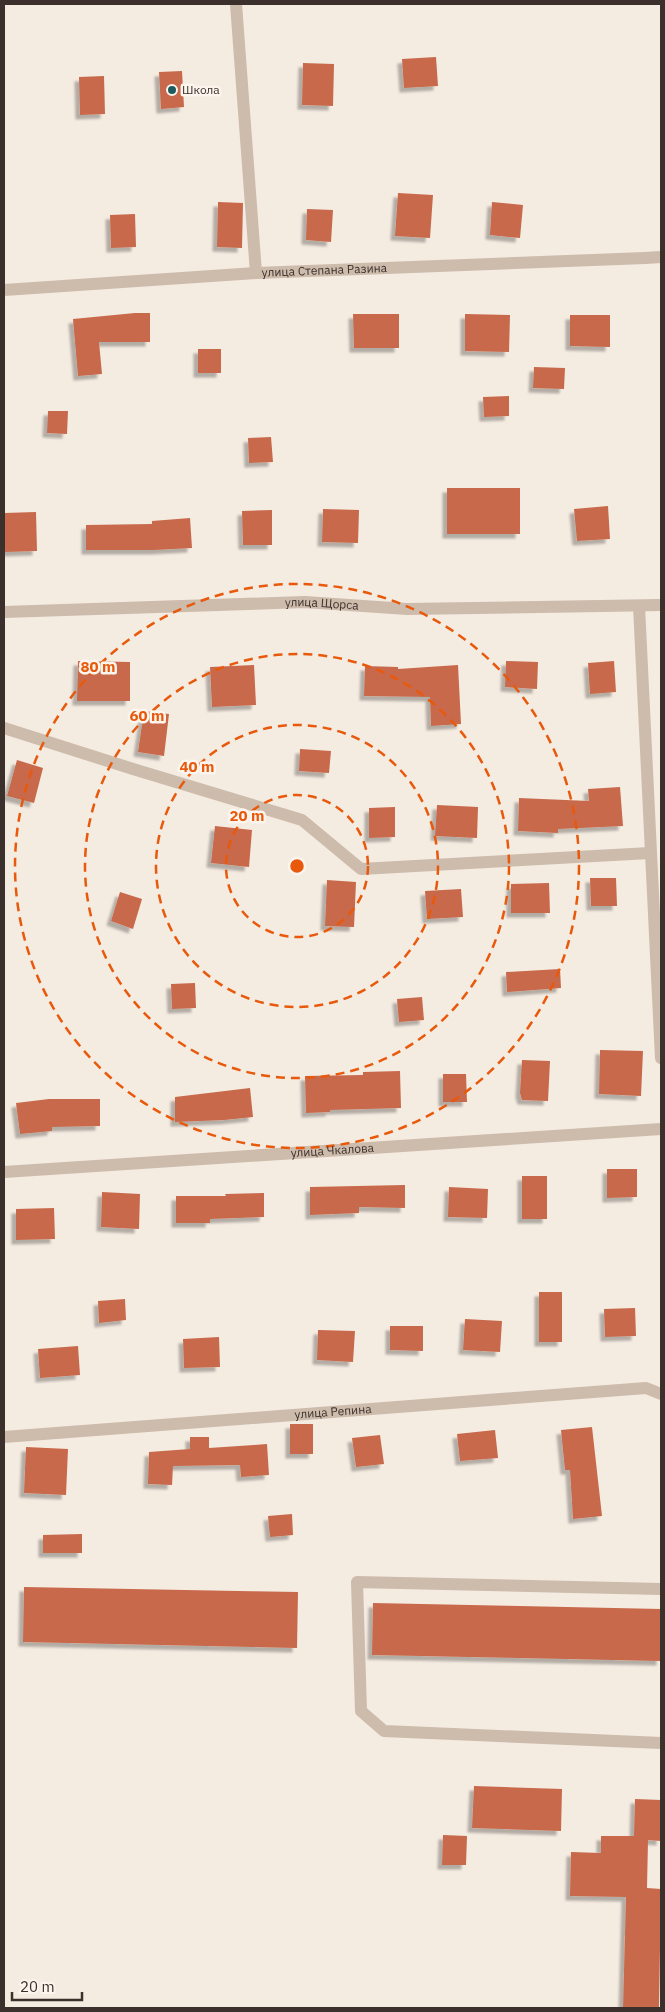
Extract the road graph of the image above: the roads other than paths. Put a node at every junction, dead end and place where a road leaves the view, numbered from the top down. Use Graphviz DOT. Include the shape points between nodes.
graph roads {
  1 [pos="236,4"];
  2 [pos="661,257"];
  3 [pos="256,273"];
  4 [pos="4,290"];
  5 [pos="661,605"];
  6 [pos="639,606"];
  7 [pos="4,612"];
  8 [pos="4,728"];
  9 [pos="650,853"];
  10 [pos="661,1058"];
  11 [pos="661,1129"];
  12 [pos="4,1172"];
  13 [pos="661,1394"];
  14 [pos="4,1437"];
  15 [pos="661,1589"];
  16 [pos="661,1743"];
  1 -- 3 [label="street"];
  2 -- 3 [label="street, улица Степана Разина"];
  3 -- 4 [label="street, улица Степана Разина"];
  5 -- 6 [label="street, улица Щорса"];
  6 -- 7 [label="street, улица Щорса" via="407,609 305,602"];
  6 -- 9 [label="street"];
  8 -- 9 [label="street" via="302,820 361,869"];
  9 -- 10 [label="street"];
  11 -- 12 [label="street, улица Чкалова"];
  13 -- 14 [label="street, улица Репина" via="646,1388"];
  15 -- 16 [label="street" via="357,1582 361,1711 384,1730"];
}
